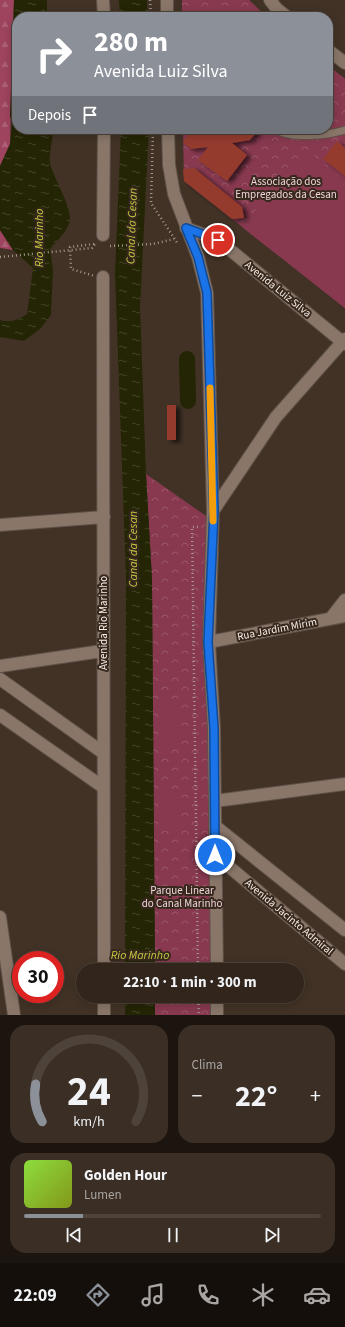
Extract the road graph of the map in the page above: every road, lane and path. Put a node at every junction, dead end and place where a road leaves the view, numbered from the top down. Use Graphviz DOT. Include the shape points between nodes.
graph roads {
  1 [pos="103,0"];
  2 [pos="150,0"];
  3 [pos="167,0"];
  4 [pos="270,0"];
  5 [pos="104,12"];
  6 [pos="151,12"];
  7 [pos="167,12"];
  8 [pos="281,12"];
  9 [pos="333,54"];
  10 [pos="345,63"];
  11 [pos="345,130"];
  12 [pos="333,131"];
  13 [pos="104,134"];
  14 [pos="153,134"];
  15 [pos="168,134"];
  16 [pos="287,134"];
  17 [pos="310,134"];
  18 [pos="188,232"];
  19 [pos="103,234"];
  20 [pos="174,239"];
  21 [pos="106,247"];
  22 [pos="181,250"];
  23 [pos="0,257"];
  24 [pos="99,277"];
  25 [pos="344,342"];
  26 [pos="214,511"];
  27 [pos="104,516"];
  28 [pos="0,525"];
  29 [pos="213,527"];
  30 [pos="345,600"];
  31 [pos="345,616"];
  32 [pos="331,618"];
  33 [pos="208,642"];
  34 [pos="102,651"];
  35 [pos="0,666"];
  36 [pos="0,679"];
  37 [pos="0,715"];
  38 [pos="102,752"];
  39 [pos="345,784"];
  40 [pos="103,787"];
  41 [pos="215,801"];
  42 [pos="214,826"];
  43 [pos="215,855"];
  44 [pos="0,917"];
  45 [pos="345,930"];
  46 [pos="104,963"];
  47 [pos="198,963"];
  48 [pos="217,963"];
  49 [pos="345,964"];
  50 [pos="104,1003"];
  51 [pos="198,1003"];
  52 [pos="217,1003"];
  53 [pos="14,1015"];
  54 [pos="104,1015"];
  55 [pos="199,1015"];
  56 [pos="218,1015"];
  1 -- 5 [label="street"];
  2 -- 6 [label="path"];
  3 -- 7 [label="street"];
  4 -- 8 [label="street"];
  9 -- 10 [label="street"];
  11 -- 12 [label="lane"];
  13 -- 19 [label="street"];
  14 -- 20 [label="path" via="151,203"];
  15 -- 18 [label="street" via="170,179"];
  16 -- 17 [label="lane"];
  18 -- 20 [label="path"];
  18 -- 25 [label="street, Avenida Luiz Silva" via="218,240"];
  18 -- 26 [label="street" via="207,293"];
  20 -- 21 [label="path" via="153,244"];
  20 -- 22 [label="path"];
  23 -- 24 [label="path, bridge" via="12,255 68,250 92,248 94,244 70,247 71,269"];
  24 -- 27 [label="street, Avenida Rio Marinho"];
  25 -- 26 [label="street" via="276,417"];
  26 -- 29 [label="street"];
  27 -- 28 [label="street"];
  27 -- 34 [label="street, Avenida Rio Marinho"];
  29 -- 33 [label="street"];
  29 -- 47 [label="path" via="192,527"];
  30 -- 32 [label="street"];
  31 -- 32 [label="street, Rua Jardim Mirim"];
  32 -- 33 [label="street, Rua Jardim Mirim"];
  33 -- 41 [label="street" via="214,728"];
  34 -- 35 [label="street"];
  34 -- 38 [label="street, Avenida Rio Marinho"];
  36 -- 38 [label="street"];
  37 -- 40 [label="street"];
  38 -- 40 [label="street, Avenida Rio Marinho"];
  39 -- 41 [label="street"];
  40 -- 46 [label="street, Avenida Rio Marinho"];
  41 -- 42 [label="street"];
  42 -- 43 [label="street"];
  42 -- 45 [label="street, Avenida Jacinto Admiral"];
  43 -- 48 [label="street"];
  43 -- 49 [label="street, Avenida Jacinto Admiral"];
  44 -- 53 [label="street"];
  50 -- 54 [label="street"];
  51 -- 55 [label="path"];
  52 -- 56 [label="street"];
}
